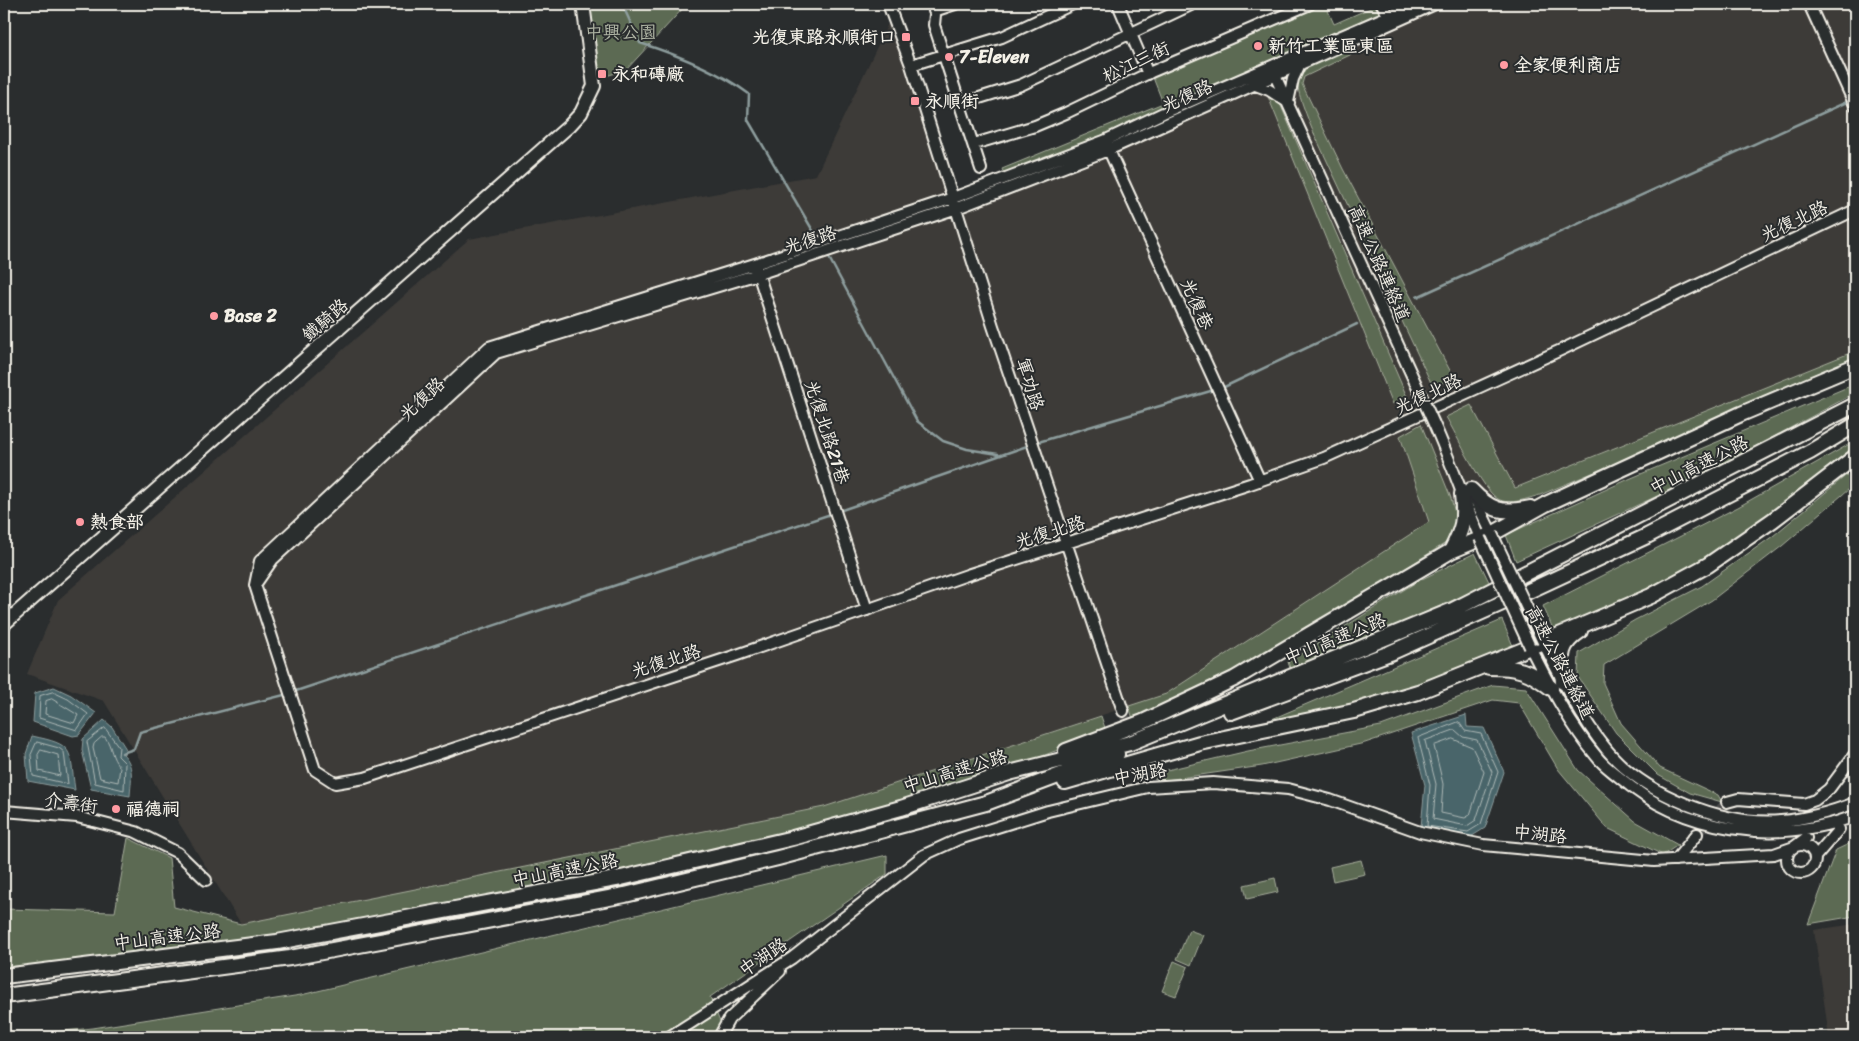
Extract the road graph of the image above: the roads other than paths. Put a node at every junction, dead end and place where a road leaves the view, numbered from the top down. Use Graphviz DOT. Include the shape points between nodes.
graph roads {
  1 [pos="583,4"];
  2 [pos="888,4"];
  3 [pos="955,4"];
  4 [pos="1073,4"];
  5 [pos="1118,4"];
  6 [pos="1193,4"];
  7 [pos="1310,4"];
  8 [pos="1382,4"];
  9 [pos="1416,4"];
  10 [pos="1435,4"];
  11 [pos="1809,4"];
  12 [pos="935,7"];
  13 [pos="1390,20"];
  14 [pos="1130,33"];
  15 [pos="944,55"];
  16 [pos="1300,64"];
  17 [pos="911,65"];
  18 [pos="1273,71"];
  19 [pos="1148,74"];
  20 [pos="1253,84"];
  21 [pos="1289,103"];
  22 [pos="960,104"];
  23 [pos="1855,105"];
  24 [pos="974,144"];
  25 [pos="1106,146"];
  26 [pos="981,169"];
  27 [pos="954,198"];
  28 [pos="957,208"];
  29 [pos="1855,210"];
  30 [pos="756,269"];
  31 [pos="1855,366"];
  32 [pos="1855,405"];
  33 [pos="1855,425"];
  34 [pos="1855,457"];
  35 [pos="1260,481"];
  36 [pos="1466,492"];
  37 [pos="1546,504"];
  38 [pos="1486,536"];
  39 [pos="1068,544"];
  40 [pos="1451,551"];
  41 [pos="867,610"];
  42 [pos="1600,618"];
  43 [pos="4,624"];
  44 [pos="1537,644"];
  45 [pos="1480,667"];
  46 [pos="1557,685"];
  47 [pos="287,686"];
  48 [pos="1123,711"];
  49 [pos="1853,762"];
  50 [pos="1009,773"];
  51 [pos="1727,802"];
  52 [pos="986,803"];
  53 [pos="1855,804"];
  54 [pos="4,811"];
  55 [pos="1855,816"];
  56 [pos="1780,827"];
  57 [pos="1839,829"];
  58 [pos="1697,834"];
  59 [pos="1806,838"];
  60 [pos="1794,847"];
  61 [pos="1774,854"];
  62 [pos="1815,857"];
  63 [pos="1676,860"];
  64 [pos="1790,867"];
  65 [pos="206,880"];
  66 [pos="792,958"];
  67 [pos="4,976"];
  68 [pos="4,996"];
  69 [pos="669,1037"];
  70 [pos="719,1037"];
  1 -- 43 [label="main road, 鐵騎路" via="594,86 581,113 569,126"];
  2 -- 17 [label="street"];
  3 -- 12 [label="street"];
  4 -- 15 [label="street" via="1002,37"];
  5 -- 14 [label="street"];
  6 -- 14 [label="street"];
  7 -- 19 [label="street, 松江三街"];
  8 -- 13 [label="street"];
  9 -- 13 [label="street, 光復路"];
  10 -- 13 [label="street, 光復路"];
  11 -- 23 [label="street"];
  12 -- 15 [label="street" via="934,25"];
  13 -- 16 [label="street, 光復路"];
  13 -- 18 [label="street, 光復路"];
  14 -- 19 [label="street"];
  14 -- 22 [label="street" via="1021,85"];
  15 -- 17 [label="street"];
  15 -- 22 [label="street"];
  16 -- 18 [label="street, 光復路"];
  16 -- 21 [label="street" via="1293,79"];
  17 -- 27 [label="street, 軍功路"];
  18 -- 20 [label="street, 光復路"];
  18 -- 21 [label="street, 高速公路連絡道"];
  18 -- 25 [label="street, 光復路"];
  19 -- 24 [label="street, 松江三街" via="1035,126"];
  20 -- 21 [label="street"];
  20 -- 25 [label="street, 光復路"];
  21 -- 36 [label="street, 高速公路連絡道, bridge"];
  22 -- 24 [label="street"];
  24 -- 26 [label="street"];
  25 -- 27 [label="street, 光復路"];
  25 -- 28 [label="street, 光復路"];
  25 -- 35 [label="street, 光復巷"];
  27 -- 28 [label="street, 軍功路"];
  27 -- 30 [label="street, 光復路" via="813,244"];
  28 -- 30 [label="street, 光復路" via="816,255"];
  28 -- 39 [label="street, 軍功路" via="1028,432"];
  29 -- 35 [label="street, 光復北路" via="1384,432"];
  30 -- 41 [label="street, 光復北路21巷"];
  30 -- 47 [label="street, 光復路" via="489,347 260,561 255,585"];
  31 -- 37 [label="highway" via="1741,414"];
  32 -- 50 [label="highway, 中山高速公路" via="1453,610 1130,743"];
  33 -- 52 [label="highway, 中山高速公路" via="1810,452 1647,536 1390,652"];
  34 -- 42 [label="highway" via="1708,565 1651,596"];
  35 -- 39 [label="street, 光復北路"];
  36 -- 37 [label="highway" via="1495,509 1510,512"];
  36 -- 38 [label="street, 高速公路連絡道"];
  36 -- 40 [label="highway" via="1462,530"];
  37 -- 38 [label="highway"];
  38 -- 40 [label="highway"];
  38 -- 44 [label="street, 高速公路連絡道, bridge"];
  39 -- 41 [label="street, 光復北路"];
  39 -- 48 [label="street, 軍功路"];
  40 -- 50 [label="highway" via="1234,679 1142,722"];
  41 -- 47 [label="street, 光復北路" via="365,778 336,783 315,770"];
  42 -- 44 [label="highway"];
  42 -- 46 [label="highway" via="1571,637 1561,652"];
  44 -- 45 [label="highway"];
  44 -- 46 [label="street, 高速公路連絡道"];
  45 -- 46 [label="highway" via="1512,667"];
  45 -- 52 [label="highway" via="1418,692 1354,711 1200,743"];
  46 -- 56 [label="street, 高速公路連絡道" via="1568,719 1598,759 1635,790 1680,815 1718,826"];
  49 -- 51 [label="street" via="1829,789 1804,804 1738,799"];
  50 -- 67 [label="highway, 中山高速公路" via="793,838 622,878 276,942"];
  52 -- 68 [label="highway, 中山高速公路" via="625,895 290,958"];
  53 -- 56 [label="street"];
  54 -- 65 [label="street, 介壽街" via="77,817 136,832 178,853"];
  55 -- 56 [label="street" via="1805,830"];
  57 -- 62 [label="street"];
  58 -- 63 [label="street"];
  59 -- 60 [label="street, 中湖路"];
  60 -- 61 [label="street, 中湖路"];
  60 -- 62 [label="street" via="1807,846"];
  60 -- 64 [label="street" via="1787,859"];
  61 -- 63 [label="street, 中湖路"];
  61 -- 64 [label="street"];
  62 -- 64 [label="street" via="1813,866 1806,872 1796,872"];
  63 -- 66 [label="street, 中湖路" via="1654,861 1483,845 1420,832 1330,800 1253,784 1157,786 1048,811 959,839 924,855"];
  66 -- 69 [label="street, 中湖路"];
  66 -- 70 [label="street" via="729,1019"];
}
